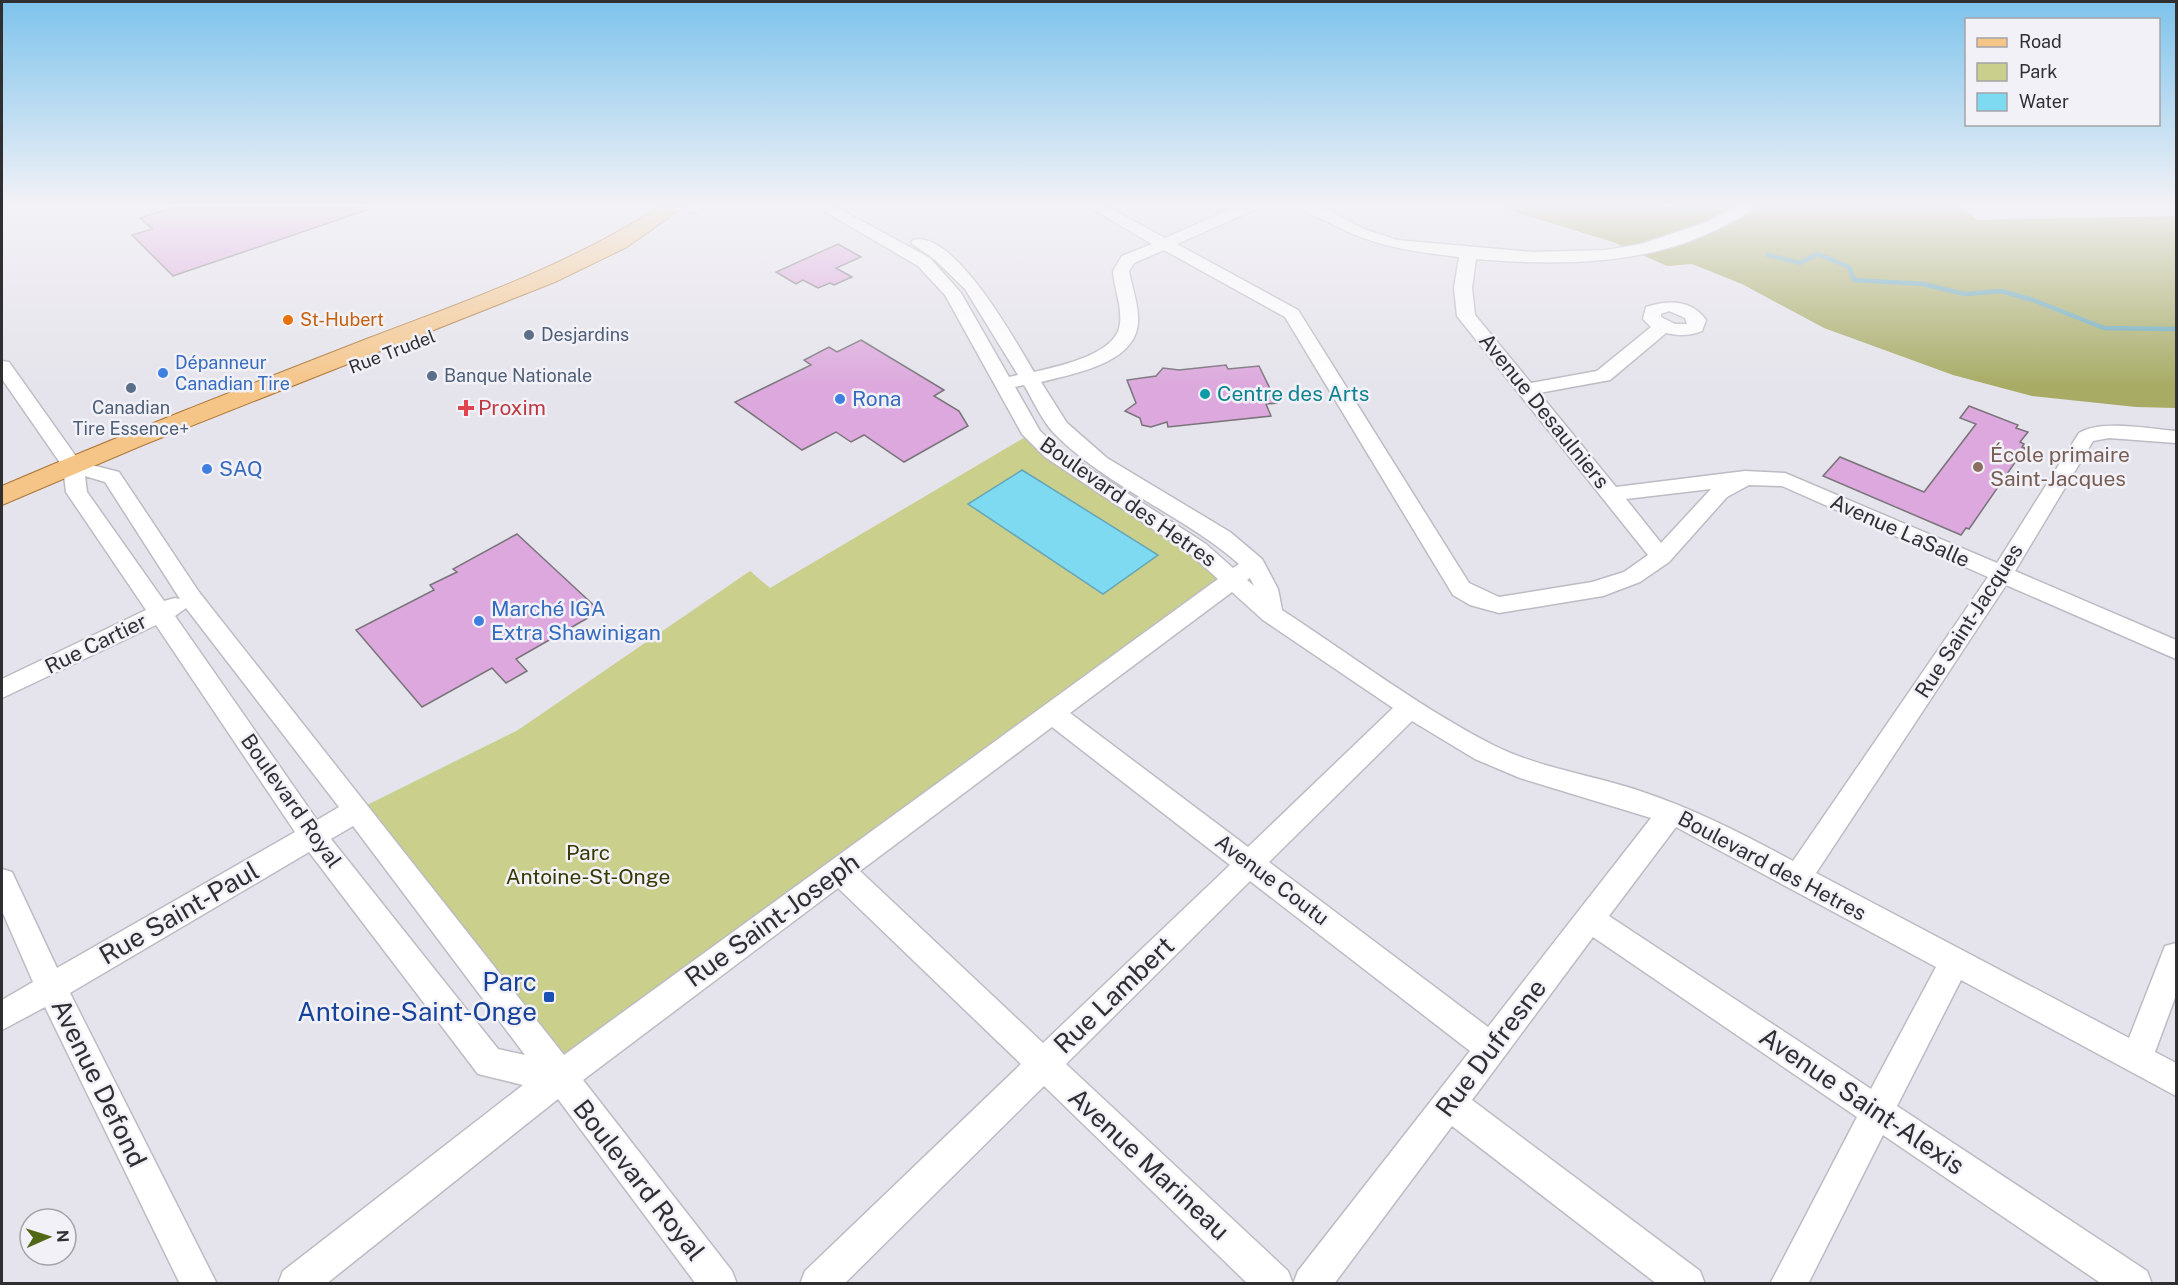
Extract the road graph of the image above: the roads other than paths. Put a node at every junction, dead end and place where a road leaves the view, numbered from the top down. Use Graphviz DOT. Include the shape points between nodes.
graph roads {
  1 [pos="597,267"];
  2 [pos="929,267"];
  3 [pos="955,267"];
  4 [pos="1124,267"];
  5 [pos="1206,267"];
  6 [pos="1466,267"];
  7 [pos="1663,326"];
  8 [pos="2,366"];
  9 [pos="1025,372"];
  10 [pos="1000,378"];
  11 [pos="1526,390"];
  12 [pos="2176,437"];
  13 [pos="73,467"];
  14 [pos="1745,478"];
  15 [pos="1612,494"];
  16 [pos="2,496"];
  17 [pos="1661,557"];
  18 [pos="1244,572"];
  19 [pos="2001,576"];
  20 [pos="191,598"];
  21 [pos="161,613"];
  22 [pos="2176,650"];
  23 [pos="2,689"];
  24 [pos="1410,707"];
  25 [pos="1052,713"];
  26 [pos="357,810"];
  27 [pos="1671,813"];
  28 [pos="313,836"];
  29 [pos="1249,863"];
  30 [pos="839,870"];
  31 [pos="1797,878"];
  32 [pos="2,881"];
  33 [pos="1590,919"];
  34 [pos="2176,957"];
  35 [pos="1954,963"];
  36 [pos="51,987"];
  37 [pos="2,1016"];
  38 [pos="1491,1048"];
  39 [pos="2137,1058"];
  40 [pos="1043,1064"];
  41 [pos="560,1077"];
  42 [pos="2176,1080"];
  43 [pos="1449,1103"];
  44 [pos="1877,1111"];
  45 [pos="199,1284"];
  46 [pos="296,1284"];
  47 [pos="718,1284"];
  48 [pos="818,1284"];
  49 [pos="1275,1284"];
  50 [pos="1311,1284"];
  51 [pos="1687,1284"];
  52 [pos="1788,1284"];
  53 [pos="2134,1284"];
  1 -- 13 [label="main road, Rue Trudel" via="140,451"];
  2 -- 10 [label="street, Boulevard des Hetres" via="952,293"];
  3 -- 9 [label="street, Boulevard des Hetres" via="972,286"];
  4 -- 9 [label="street" via="1129,324 1122,341 1086,364"];
  5 -- 17 [label="street" via="1292,314 1461,589 1499,605 1595,590 1632,577"];
  6 -- 11 [label="street, Avenue Desaulniers" via="1463,288 1466,316"];
  7 -- 11 [label="street" via="1604,376"];
  8 -- 13 [label="street, Boulevard Royal"];
  9 -- 10 [label="street"];
  9 -- 18 [label="street, Boulevard des Hetres" via="1059,427 1100,462 1222,537"];
  10 -- 18 [label="street, Boulevard des Hetres" via="1032,434 1052,453 1198,549"];
  11 -- 15 [label="street, Avenue Desaulniers"];
  12 -- 19 [label="street, Rue Saint-Jacques" via="2108,433 2091,434 2081,441 2078,452"];
  13 -- 16 [label="main road, Rue Trudel"];
  13 -- 20 [label="street, Boulevard Royal" via="112,477"];
  13 -- 21 [label="street, Boulevard Royal" via="77,492"];
  14 -- 15 [label="street, Avenue LaSalle"];
  14 -- 17 [label="street" via="1720,492"];
  14 -- 19 [label="street, Avenue LaSalle" via="1785,480"];
  15 -- 17 [label="street, Avenue Desaulniers"];
  18 -- 24 [label="street, Boulevard des Hetres" via="1267,589 1271,614"];
  18 -- 25 [label="street, Rue Saint-Joseph"];
  19 -- 22 [label="street, Avenue LaSalle"];
  19 -- 31 [label="street, Rue Saint-Jacques"];
  20 -- 21 [label="street, Rue Cartier"];
  20 -- 26 [label="street, Boulevard Royal"];
  21 -- 23 [label="street, Rue Cartier"];
  21 -- 28 [label="street, Boulevard Royal"];
  24 -- 27 [label="street, Boulevard des Hetres" via="1484,752 1529,771"];
  24 -- 29 [label="street, Rue Lambert"];
  25 -- 29 [label="street, Avenue Coutu"];
  25 -- 30 [label="street, Rue Saint-Joseph"];
  26 -- 28 [label="street, Rue Saint-Paul"];
  26 -- 41 [label="street, Boulevard Royal"];
  27 -- 31 [label="street, Boulevard des Hetres"];
  27 -- 33 [label="street, Rue Dufresne"];
  28 -- 36 [label="street, Rue Saint-Paul"];
  28 -- 41 [label="street, Boulevard Royal" via="489,1063"];
  29 -- 38 [label="street, Avenue Coutu"];
  29 -- 40 [label="street, Rue Lambert"];
  30 -- 40 [label="street, Avenue Marineau"];
  30 -- 41 [label="street, Rue Saint-Joseph"];
  31 -- 35 [label="street, Boulevard des Hetres"];
  32 -- 36 [label="street, Avenue Defond"];
  33 -- 38 [label="street, Rue Dufresne"];
  33 -- 44 [label="street, Avenue Saint-Alexis"];
  34 -- 39 [label="street"];
  35 -- 39 [label="street, Boulevard des Hetres"];
  35 -- 44 [label="street"];
  36 -- 37 [label="street, Rue Saint-Paul"];
  36 -- 45 [label="street, Avenue Defond"];
  38 -- 43 [label="street, Rue Dufresne"];
  39 -- 42 [label="street, Boulevard des Hetres"];
  40 -- 48 [label="street, Rue Lambert"];
  40 -- 49 [label="street, Avenue Marineau"];
  41 -- 46 [label="street, Rue Saint-Joseph"];
  41 -- 47 [label="street, Boulevard Royal"];
  43 -- 50 [label="street, Rue Dufresne"];
  43 -- 51 [label="street"];
  44 -- 52 [label="street"];
  44 -- 53 [label="street, Avenue Saint-Alexis"];
}
